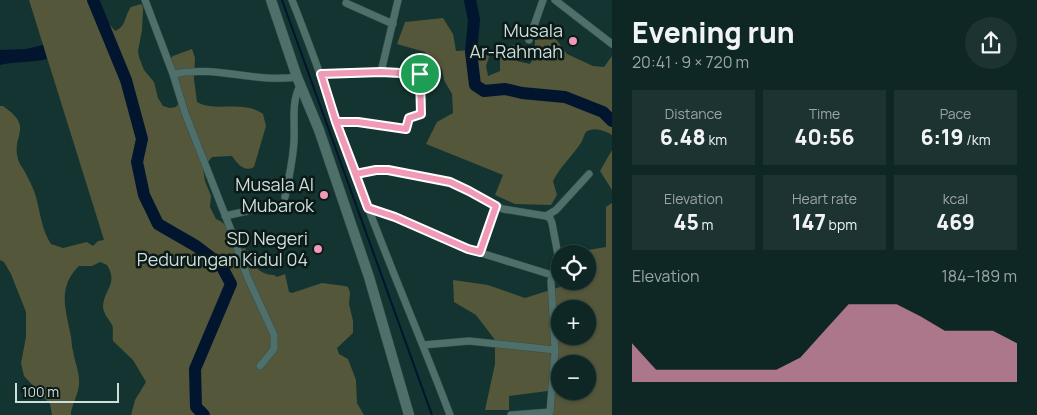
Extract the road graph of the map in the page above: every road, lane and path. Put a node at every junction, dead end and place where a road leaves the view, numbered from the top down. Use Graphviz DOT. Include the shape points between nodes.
graph roads {
  1 [pos="145,0"];
  2 [pos="271,0"];
  3 [pos="292,0"];
  4 [pos="398,0"];
  5 [pos="543,0"];
  6 [pos="555,0"];
  7 [pos="346,3"];
  8 [pos="393,24"];
  9 [pos="529,40"];
  10 [pos="612,44"];
  11 [pos="381,72"];
  12 [pos="173,74"];
  13 [pos="321,74"];
  14 [pos="299,82"];
  15 [pos="336,122"];
  16 [pos="356,174"];
  17 [pos="589,174"];
  18 [pos="285,197"];
  19 [pos="496,206"];
  20 [pos="368,208"];
  21 [pos="252,210"];
  22 [pos="225,216"];
  23 [pos="546,216"];
  24 [pos="556,245"];
  25 [pos="480,252"];
  26 [pos="551,275"];
  27 [pos="551,290"];
  28 [pos="423,345"];
  29 [pos="555,350"];
  30 [pos="260,366"];
  31 [pos="409,415"];
  32 [pos="450,415"];
  33 [pos="511,415"];
  1 -- 12 [label="street"];
  2 -- 14 [label="street"];
  3 -- 13 [label="street"];
  4 -- 8 [label="street"];
  5 -- 9 [label="street"];
  6 -- 10 [label="street"];
  7 -- 8 [label="street"];
  8 -- 11 [label="street"];
  11 -- 13 [label="street"];
  11 -- 15 [label="street" via="420,74 421,114 409,118 406,129"];
  12 -- 14 [label="street" via="201,70"];
  12 -- 22 [label="street" via="184,113"];
  13 -- 15 [label="street"];
  14 -- 18 [label="street" via="291,173"];
  14 -- 31 [label="street" via="319,130 369,277"];
  15 -- 16 [label="street"];
  16 -- 19 [label="street" via="388,170 450,182"];
  16 -- 20 [label="street"];
  17 -- 23 [label="street" via="556,210"];
  19 -- 23 [label="street"];
  19 -- 25 [label="street"];
  20 -- 25 [label="street"];
  20 -- 28 [label="street"];
  21 -- 22 [label="street"];
  22 -- 30 [label="street" via="247,276 274,335 274,349"];
  23 -- 24 [label="street" via="552,223"];
  25 -- 26 [label="street"];
  27 -- 29 [label="street"];
  28 -- 29 [label="street" via="469,341"];
  28 -- 32 [label="street"];
  29 -- 33 [label="street" via="550,412"];
}
